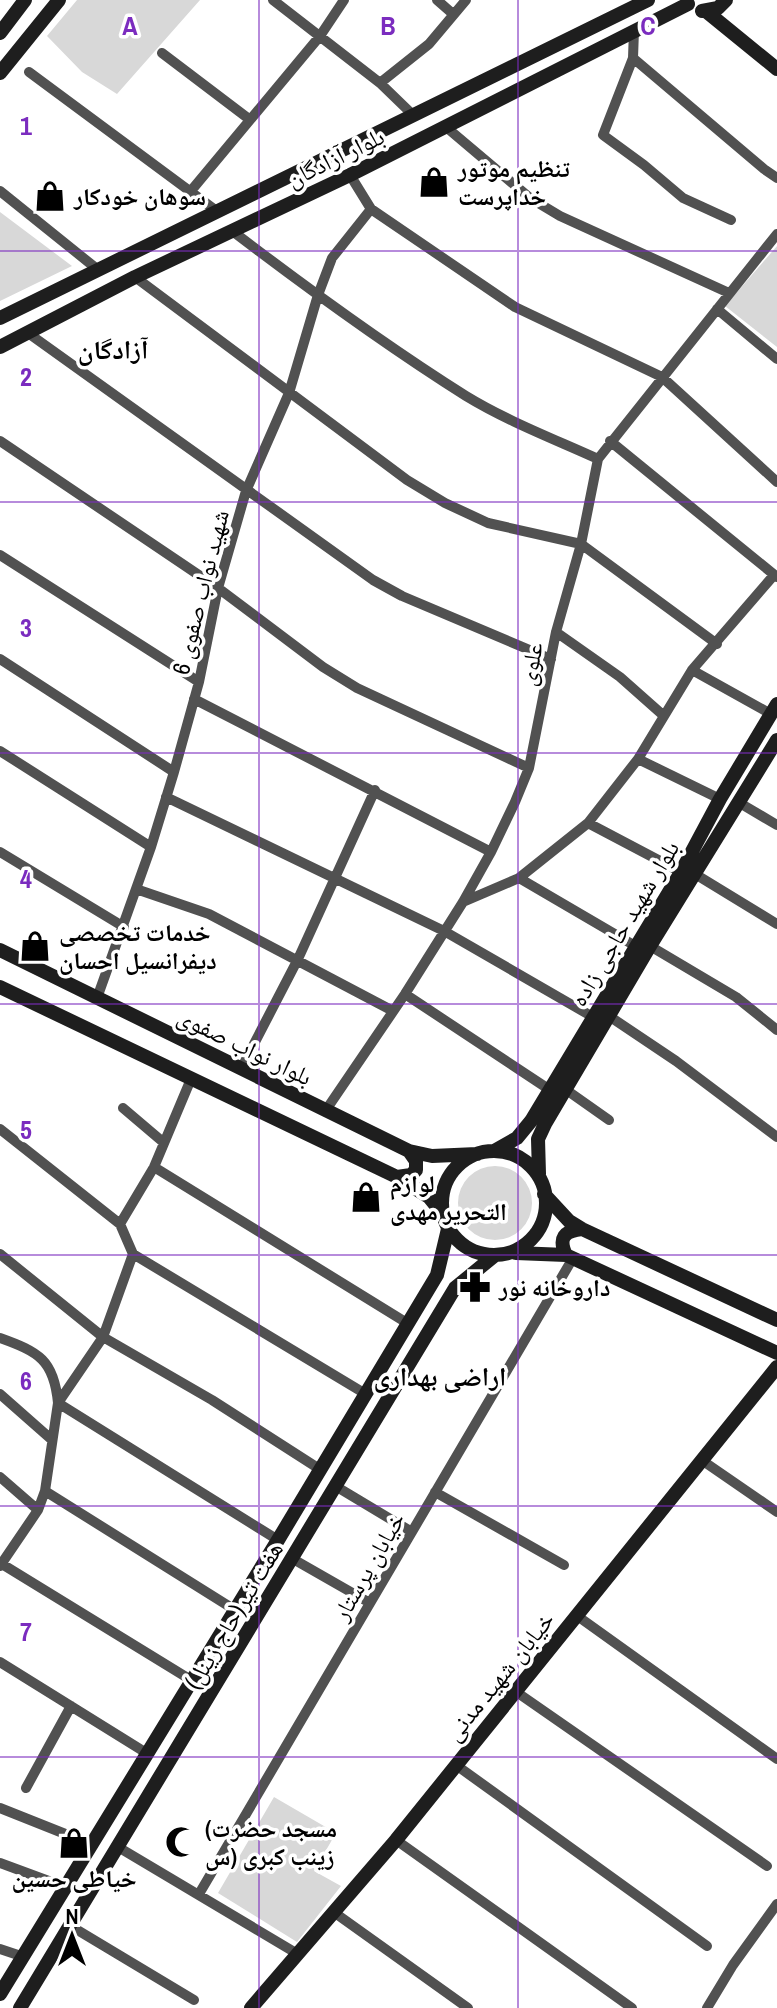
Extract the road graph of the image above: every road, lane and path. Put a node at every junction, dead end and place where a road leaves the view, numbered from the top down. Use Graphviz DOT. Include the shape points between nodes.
graph roads {
  1 [pos="25,0"];
  2 [pos="59,0"];
  3 [pos="273,0"];
  4 [pos="344,0"];
  5 [pos="437,0"];
  6 [pos="466,0"];
  7 [pos="648,0"];
  8 [pos="687,2"];
  9 [pos="725,2"];
  10 [pos="707,12"];
  11 [pos="453,14"];
  12 [pos="634,30"];
  13 [pos="0,33"];
  14 [pos="732,33"];
  15 [pos="320,36"];
  16 [pos="162,53"];
  17 [pos="633,58"];
  18 [pos="777,69"];
  19 [pos="29,72"];
  20 [pos="0,73"];
  21 [pos="380,83"];
  22 [pos="413,115"];
  23 [pos="249,119"];
  24 [pos="446,127"];
  25 [pos="350,175"];
  26 [pos="777,178"];
  27 [pos="0,191"];
  28 [pos="190,192"];
  29 [pos="371,209"];
  30 [pos="218,212"];
  31 [pos="731,220"];
  32 [pos="231,230"];
  33 [pos="777,234"];
  34 [pos="97,269"];
  35 [pos="135,277"];
  36 [pos="729,293"];
  37 [pos="318,295"];
  38 [pos="717,309"];
  39 [pos="0,318"];
  40 [pos="28,333"];
  41 [pos="0,347"];
  42 [pos="777,359"];
  43 [pos="662,377"];
  44 [pos="289,393"];
  45 [pos="0,441"];
  46 [pos="610,441"];
  47 [pos="598,459"];
  48 [pos="777,482"];
  49 [pos="246,491"];
  50 [pos="581,544"];
  51 [pos="0,555"];
  52 [pos="776,576"];
  53 [pos="218,588"];
  54 [pos="556,632"];
  55 [pos="717,644"];
  56 [pos="0,659"];
  57 [pos="551,659"];
  58 [pos="692,670"];
  59 [pos="199,682"];
  60 [pos="194,699"];
  61 [pos="774,709"];
  62 [pos="664,716"];
  63 [pos="777,740"];
  64 [pos="0,751"];
  65 [pos="638,759"];
  66 [pos="529,768"];
  67 [pos="174,772"];
  68 [pos="375,790"];
  69 [pos="166,797"];
  70 [pos="720,799"];
  71 [pos="738,802"];
  72 [pos="588,823"];
  73 [pos="777,825"];
  74 [pos="151,847"];
  75 [pos="0,852"];
  76 [pos="491,852"];
  77 [pos="688,873"];
  78 [pos="519,878"];
  79 [pos="335,879"];
  80 [pos="136,889"];
  81 [pos="463,902"];
  82 [pos="777,924"];
  83 [pos="124,927"];
  84 [pos="444,931"];
  85 [pos="643,946"];
  86 [pos="0,950"];
  87 [pos="298,959"];
  88 [pos="1,989"];
  89 [pos="405,994"];
  90 [pos="97,998"];
  91 [pos="393,1011"];
  92 [pos="609,1016"];
  93 [pos="593,1017"];
  94 [pos="777,1030"];
  95 [pos="241,1069"];
  96 [pos="191,1079"];
  97 [pos="557,1089"];
  98 [pos="123,1108"];
  99 [pos="326,1110"];
  100 [pos="609,1120"];
  101 [pos="0,1129"];
  102 [pos="776,1134"];
  103 [pos="163,1142"];
  104 [pos="409,1151"];
  105 [pos="494,1151"];
  106 [pos="477,1154"];
  107 [pos="154,1167"];
  108 [pos="539,1174"];
  109 [pos="397,1177"];
  110 [pos="544,1193"];
  111 [pos="442,1213"];
  112 [pos="120,1224"];
  113 [pos="448,1229"];
  114 [pos="582,1229"];
  115 [pos="512,1253"];
  116 [pos="0,1254"];
  117 [pos="133,1254"];
  118 [pos="494,1256"];
  119 [pos="570,1257"];
  120 [pos="437,1275"];
  121 [pos="455,1288"];
  122 [pos="777,1320"];
  123 [pos="407,1323"];
  124 [pos="103,1337"];
  125 [pos="0,1338"];
  126 [pos="777,1353"];
  127 [pos="777,1367"];
  128 [pos="364,1393"];
  129 [pos="0,1394"];
  130 [pos="58,1403"];
  131 [pos="51,1439"];
  132 [pos="703,1461"];
  133 [pos="321,1470"];
  134 [pos="0,1477"];
  135 [pos="337,1487"];
  136 [pos="45,1491"];
  137 [pos="435,1492"];
  138 [pos="38,1510"];
  139 [pos="777,1512"];
  140 [pos="412,1532"];
  141 [pos="278,1540"];
  142 [pos="293,1559"];
  143 [pos="1,1565"];
  144 [pos="564,1565"];
  145 [pos="370,1603"];
  146 [pos="235,1610"];
  147 [pos="576,1615"];
  148 [pos="1,1663"];
  149 [pos="191,1680"];
  150 [pos="515,1691"];
  151 [pos="71,1706"];
  152 [pos="148,1754"];
  153 [pos="777,1759"];
  154 [pos="456,1765"];
  155 [pos="26,1788"];
  156 [pos="0,1808"];
  157 [pos="396,1840"];
  158 [pos="93,1845"];
  159 [pos="118,1847"];
  160 [pos="0,1863"];
  161 [pos="767,1866"];
  162 [pos="65,1887"];
  163 [pos="199,1894"];
  164 [pos="777,1904"];
  165 [pos="335,1913"];
  166 [pos="69,1925"];
  167 [pos="707,1946"];
  168 [pos="0,1949"];
  169 [pos="296,1953"];
  170 [pos="21,1956"];
  171 [pos="0,1994"];
  172 [pos="194,2000"];
  173 [pos="20,2008"];
  174 [pos="251,2008"];
  175 [pos="468,2008"];
  176 [pos="632,2008"];
  177 [pos="707,2008"];
  1 -- 13 [label="main road"];
  2 -- 20 [label="main road"];
  3 -- 15 [label="street"];
  4 -- 15 [label="street"];
  5 -- 11 [label="street"];
  6 -- 11 [label="street"];
  7 -- 22 [label="main road, بلوار آزادگان"];
  8 -- 10 [label="main road"];
  8 -- 12 [label="main road, بلوار آزادگان"];
  9 -- 10 [label="main road"];
  9 -- 14 [label="main road"];
  10 -- 14 [label="main road"];
  11 -- 21 [label="street" via="429,44"];
  12 -- 17 [label="street"];
  12 -- 24 [label="main road, بلوار آزادگان"];
  14 -- 18 [label="main road"];
  15 -- 21 [label="street"];
  15 -- 23 [label="street"];
  16 -- 23 [label="street"];
  17 -- 26 [label="street"];
  17 -- 31 [label="street" via="603,135 683,198"];
  19 -- 28 [label="street"];
  21 -- 22 [label="street"];
  22 -- 30 [label="main road, بلوار آزادگان"];
  23 -- 28 [label="street"];
  24 -- 25 [label="main road, بلوار آزادگان"];
  24 -- 36 [label="street" via="530,198 560,216"];
  25 -- 29 [label="street"];
  25 -- 32 [label="main road, بلوار آزادگان"];
  27 -- 34 [label="street"];
  28 -- 30 [label="street"];
  29 -- 37 [label="street, شهید نواب صفوی 6" via="332,258"];
  29 -- 43 [label="street" via="515,307"];
  30 -- 34 [label="main road, بلوار آزادگان"];
  32 -- 35 [label="main road, بلوار آزادگان"];
  32 -- 37 [label="street"];
  33 -- 36 [label="street, علوی"];
  34 -- 39 [label="main road, بلوار آزادگان"];
  35 -- 40 [label="main road, بلوار آزادگان"];
  35 -- 44 [label="street"];
  36 -- 38 [label="street, علوی"];
  37 -- 44 [label="street, شهید نواب صفوی 6"];
  37 -- 47 [label="street" via="467,397"];
  38 -- 42 [label="street"];
  38 -- 43 [label="street, علوی"];
  40 -- 41 [label="main road, بلوار آزادگان"];
  40 -- 49 [label="street"];
  43 -- 46 [label="street, علوی"];
  43 -- 48 [label="street"];
  44 -- 49 [label="street, شهید نواب صفوی 6"];
  44 -- 50 [label="street" via="445,503 488,523"];
  45 -- 53 [label="street"];
  46 -- 47 [label="street, علوی"];
  46 -- 52 [label="street"];
  47 -- 50 [label="street, علوی"];
  49 -- 53 [label="street, شهید نواب صفوی 6"];
  49 -- 57 [label="street" via="402,596"];
  50 -- 54 [label="street, علوی"];
  50 -- 55 [label="street"];
  51 -- 59 [label="street"];
  52 -- 55 [label="street"];
  53 -- 59 [label="street, شهید نواب صفوی 6"];
  53 -- 66 [label="street" via="357,688"];
  54 -- 57 [label="street, علوی"];
  54 -- 62 [label="street"];
  55 -- 58 [label="street"];
  56 -- 67 [label="street"];
  57 -- 66 [label="street, علوی"];
  58 -- 61 [label="street"];
  58 -- 62 [label="street"];
  59 -- 60 [label="street, شهید نواب صفوی 6"];
  60 -- 67 [label="street, شهید نواب صفوی 6"];
  60 -- 68 [label="street"];
  61 -- 70 [label="main road, بلوار شهید حاجی زاده"];
  62 -- 65 [label="street"];
  63 -- 71 [label="main road, بلوار شهید حاجی زاده"];
  64 -- 74 [label="street"];
  65 -- 70 [label="street"];
  65 -- 72 [label="street"];
  66 -- 76 [label="street, علوی"];
  67 -- 69 [label="street, شهید نواب صفوی 6"];
  68 -- 76 [label="street"];
  68 -- 79 [label="street"];
  69 -- 74 [label="street, شهید نواب صفوی 6"];
  69 -- 79 [label="street"];
  70 -- 77 [label="main road, بلوار شهید حاجی زاده"];
  71 -- 73 [label="street"];
  71 -- 77 [label="main road, بلوار شهید حاجی زاده"];
  72 -- 77 [label="street"];
  72 -- 78 [label="street"];
  74 -- 80 [label="street, شهید نواب صفوی 6"];
  75 -- 83 [label="street"];
  76 -- 81 [label="street, علوی"];
  77 -- 82 [label="street"];
  77 -- 85 [label="main road, بلوار شهید حاجی زاده"];
  78 -- 81 [label="street"];
  78 -- 85 [label="street"];
  79 -- 84 [label="street"];
  79 -- 87 [label="street"];
  80 -- 83 [label="street, شهید نواب صفوی 6"];
  80 -- 87 [label="street" via="209,914"];
  81 -- 84 [label="street, علوی"];
  83 -- 90 [label="street, شهید نواب صفوی 6"];
  84 -- 89 [label="street, علوی"];
  84 -- 93 [label="street"];
  85 -- 92 [label="main road, بلوار شهید حاجی زاده"];
  85 -- 93 [label="main road, بلوار شهید حاجی زاده"];
  85 -- 94 [label="street" via="736,997"];
  86 -- 90 [label="main road, بلوار نواب صفوی"];
  87 -- 91 [label="street"];
  87 -- 95 [label="street"];
  88 -- 96 [label="main road"];
  89 -- 91 [label="street, علوی"];
  89 -- 97 [label="street"];
  90 -- 95 [label="main road, بلوار نواب صفوی"];
  91 -- 99 [label="street, علوی"];
  92 -- 97 [label="main road, بلوار شهید حاجی زاده"];
  92 -- 102 [label="street"];
  93 -- 97 [label="main road, بلوار شهید حاجی زاده"];
  95 -- 99 [label="main road, بلوار نواب صفوی"];
  96 -- 103 [label="street"];
  96 -- 109 [label="main road"];
  97 -- 100 [label="street"];
  97 -- 105 [label="main road, بلوار شهید حاجی زاده" via="517,1138"];
  97 -- 108 [label="main road, بلوار شهید حاجی زاده" via="538,1139"];
  98 -- 103 [label="street"];
  99 -- 104 [label="main road, بلوار نواب صفوی"];
  101 -- 112 [label="street"];
  103 -- 107 [label="street"];
  104 -- 106 [label="main road, بلوار نواب صفوی"];
  104 -- 109 [label="main road" via="416,1170"];
  105 -- 106 [label="main road"];
  105 -- 108 [label="main road" via="519,1158"];
  106 -- 111 [label="main road" via="449,1177"];
  107 -- 112 [label="street"];
  107 -- 123 [label="street"];
  108 -- 110 [label="main road"];
  109 -- 111 [label="main road"];
  110 -- 114 [label="main road"];
  110 -- 115 [label="main road" via="546,1213 540,1230"];
  111 -- 113 [label="main road"];
  112 -- 117 [label="street"];
  113 -- 118 [label="main road" via="476,1253"];
  113 -- 120 [label="main road, هفت تیر(حاج زینل)"];
  114 -- 119 [label="main road" via="563,1236"];
  114 -- 122 [label="main road"];
  115 -- 118 [label="main road"];
  115 -- 119 [label="main road"];
  116 -- 124 [label="street"];
  117 -- 124 [label="street"];
  117 -- 128 [label="street"];
  118 -- 121 [label="main road, هفت تیر(حاج زینل)"];
  119 -- 126 [label="main road"];
  119 -- 137 [label="street, خیابان پرستار"];
  120 -- 121 [label="main road" via="452,1274"];
  120 -- 123 [label="main road, هفت تیر(حاج زینل)"];
  121 -- 135 [label="main road, هفت تیر(حاج زینل)"];
  123 -- 128 [label="main road, هفت تیر(حاج زینل)"];
  124 -- 130 [label="street"];
  124 -- 133 [label="street"];
  125 -- 130 [label="street" via="44,1359"];
  127 -- 132 [label="main road, خیابان شهید مدنی"];
  128 -- 133 [label="main road, هفت تیر(حاج زینل)"];
  129 -- 131 [label="street"];
  130 -- 131 [label="street"];
  130 -- 141 [label="street"];
  131 -- 136 [label="street"];
  132 -- 139 [label="street"];
  132 -- 147 [label="main road, خیابان شهید مدنی"];
  133 -- 141 [label="main road, هفت تیر(حاج زینل)"];
  134 -- 138 [label="street"];
  135 -- 140 [label="street"];
  135 -- 142 [label="main road, هفت تیر(حاج زینل)"];
  136 -- 138 [label="street"];
  136 -- 146 [label="street"];
  137 -- 140 [label="street, خیابان پرستار"];
  137 -- 144 [label="street"];
  138 -- 143 [label="street"];
  140 -- 145 [label="street, خیابان پرستار"];
  141 -- 146 [label="main road, هفت تیر(حاج زینل)"];
  142 -- 145 [label="street"];
  142 -- 159 [label="main road, هفت تیر(حاج زینل)"];
  143 -- 149 [label="street"];
  145 -- 163 [label="street, خیابان پرستار"];
  146 -- 149 [label="main road, هفت تیر(حاج زینل)"];
  147 -- 150 [label="main road, خیابان شهید مدنی"];
  147 -- 153 [label="street"];
  148 -- 151 [label="street"];
  149 -- 152 [label="main road, هفت تیر(حاج زینل)"];
  150 -- 154 [label="main road, خیابان شهید مدنی"];
  150 -- 161 [label="street"];
  151 -- 152 [label="street"];
  151 -- 155 [label="street"];
  152 -- 158 [label="main road, هفت تیر(حاج زینل)"];
  154 -- 157 [label="main road, خیابان شهید مدنی"];
  154 -- 167 [label="street"];
  156 -- 158 [label="street"];
  157 -- 165 [label="main road, خیابان شهید مدنی"];
  157 -- 176 [label="street"];
  158 -- 162 [label="main road, هفت تیر(حاج زینل)"];
  159 -- 163 [label="street"];
  159 -- 166 [label="main road, هفت تیر(حاج زینل)"];
  160 -- 162 [label="street"];
  162 -- 170 [label="main road, هفت تیر(حاج زینل)"];
  163 -- 169 [label="street"];
  164 -- 177 [label="street"];
  165 -- 169 [label="main road, خیابان شهید مدنی"];
  165 -- 175 [label="street"];
  166 -- 172 [label="street"];
  166 -- 173 [label="main road, هفت تیر(حاج زینل)"];
  168 -- 170 [label="street"];
  169 -- 174 [label="main road, خیابان شهید مدنی"];
  170 -- 171 [label="main road, هفت تیر(حاج زینل)"];
}
